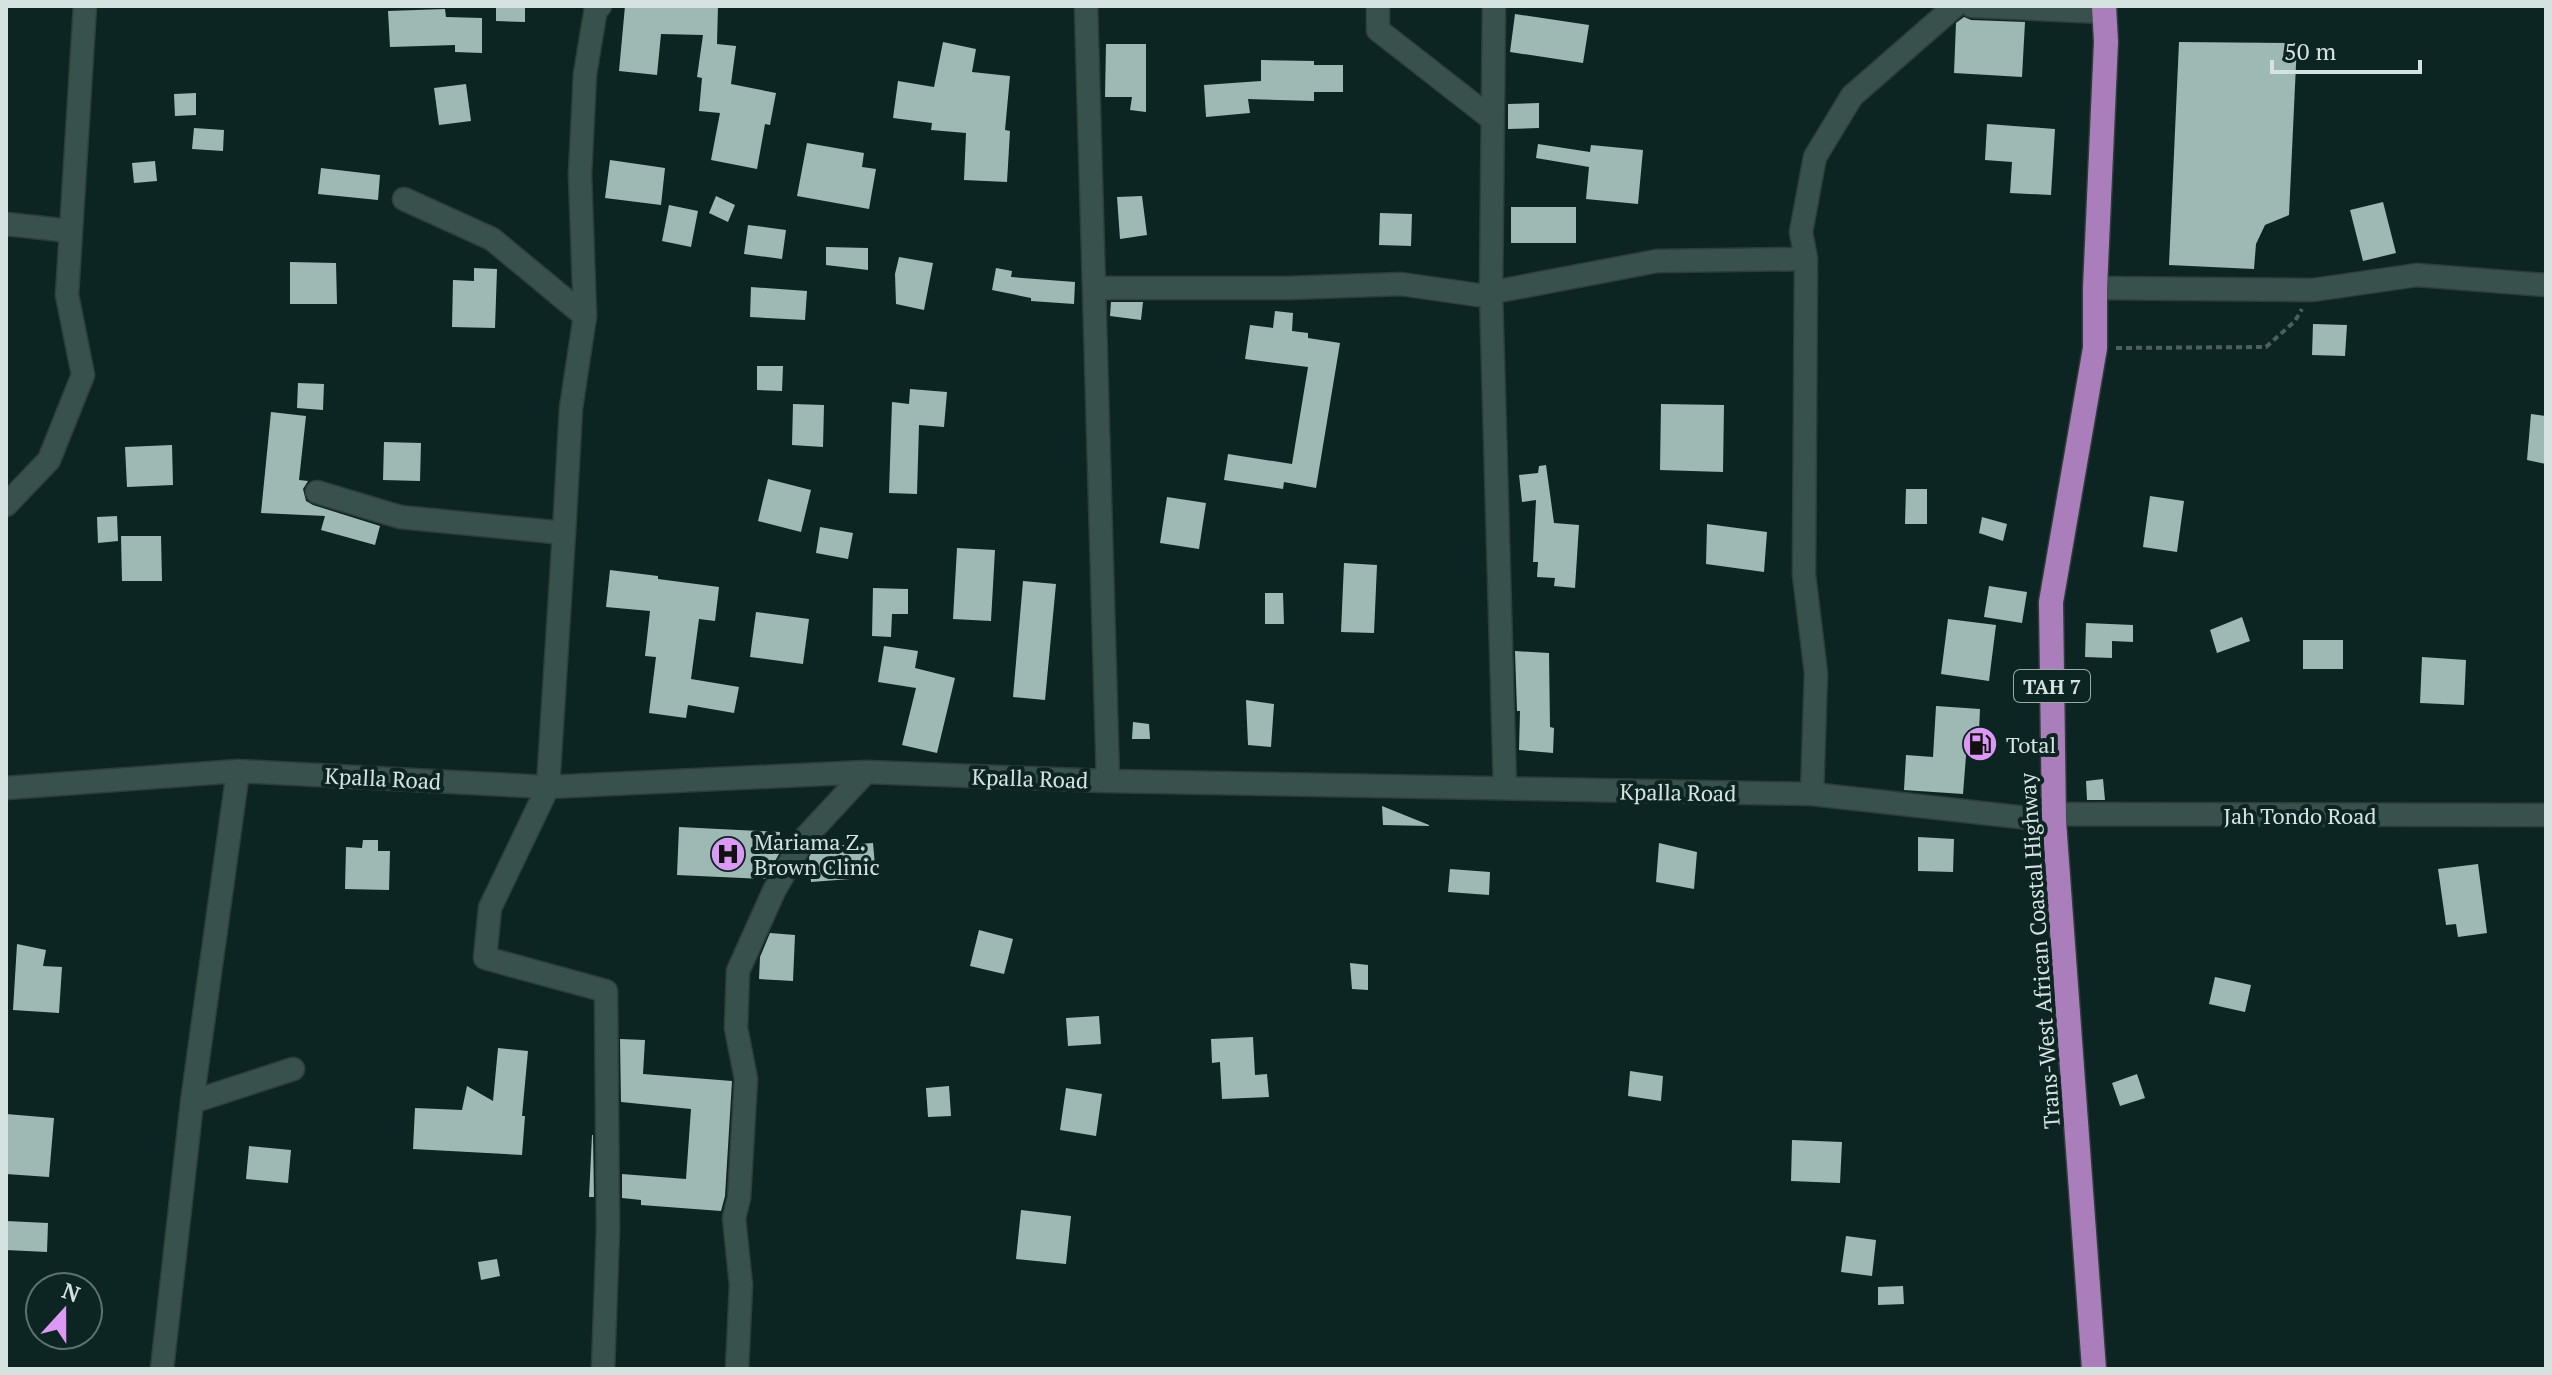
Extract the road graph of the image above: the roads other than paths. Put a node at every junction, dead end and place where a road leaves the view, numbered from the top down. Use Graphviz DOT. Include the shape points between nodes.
graph roads {
  1 [pos="85,6"];
  2 [pos="600,6"];
  3 [pos="1086,6"];
  4 [pos="1378,6"];
  5 [pos="1494,6"];
  6 [pos="1955,6"];
  7 [pos="1972,6"];
  8 [pos="2103,9"];
  9 [pos="1492,119"];
  10 [pos="404,199"];
  11 [pos="6,224"];
  12 [pos="71,231"];
  13 [pos="1806,259"];
  14 [pos="2546,285"];
  15 [pos="1094,288"];
  16 [pos="2095,288"];
  17 [pos="1491,293"];
  18 [pos="585,316"];
  19 [pos="317,492"];
  20 [pos="6,505"];
  21 [pos="564,533"];
  22 [pos="238,771"];
  23 [pos="866,772"];
  24 [pos="1108,781"];
  25 [pos="548,787"];
  26 [pos="6,788"];
  27 [pos="1505,788"];
  28 [pos="1812,794"];
  29 [pos="2546,815"];
  30 [pos="2054,818"];
  31 [pos="293,1069"];
  32 [pos="192,1102"];
  33 [pos="162,1369"];
  34 [pos="603,1369"];
  35 [pos="737,1369"];
  36 [pos="2094,1369"];
  1 -- 12 [label="street"];
  2 -- 18 [label="street" via="585,74"];
  3 -- 15 [label="street"];
  4 -- 9 [label="street" via="1378,30"];
  5 -- 9 [label="street"];
  6 -- 13 [label="street" via="1852,96 1815,157 1801,232"];
  7 -- 8 [label="street"];
  8 -- 16 [label="highway, Trans-West African Coastal Highway / TAH 7"];
  9 -- 17 [label="street"];
  10 -- 18 [label="street" via="492,239"];
  11 -- 12 [label="street"];
  12 -- 20 [label="street" via="67,295 83,375 49,460"];
  13 -- 17 [label="street" via="1657,261"];
  13 -- 28 [label="street" via="1804,575 1816,673"];
  14 -- 16 [label="street" via="2417,275 2313,290"];
  15 -- 17 [label="street" via="1401,284"];
  15 -- 24 [label="street"];
  16 -- 30 [label="highway, Trans-West African Coastal Highway / TAH 7" via="2095,348 2051,602"];
  17 -- 27 [label="street"];
  18 -- 21 [label="street" via="571,408"];
  19 -- 21 [label="street" via="400,517"];
  21 -- 25 [label="street"];
  22 -- 25 [label="street, Kpalla Road"];
  22 -- 26 [label="street, Kpalla Road"];
  22 -- 32 [label="street"];
  23 -- 24 [label="street, Kpalla Road"];
  23 -- 25 [label="street, Kpalla Road"];
  23 -- 35 [label="street" via="803,840 738,971 736,1028 746,1079 734,1218 741,1285"];
  24 -- 27 [label="street, Kpalla Road"];
  25 -- 34 [label="street" via="490,908 485,958 606,991"];
  27 -- 28 [label="street, Kpalla Road"];
  28 -- 30 [label="street, Kpalla Road"];
  29 -- 30 [label="street, Jah Tondo Road"];
  30 -- 36 [label="highway, Trans-West African Coastal Highway / TAH 7"];
  31 -- 32 [label="street"];
  32 -- 33 [label="street"];
}
